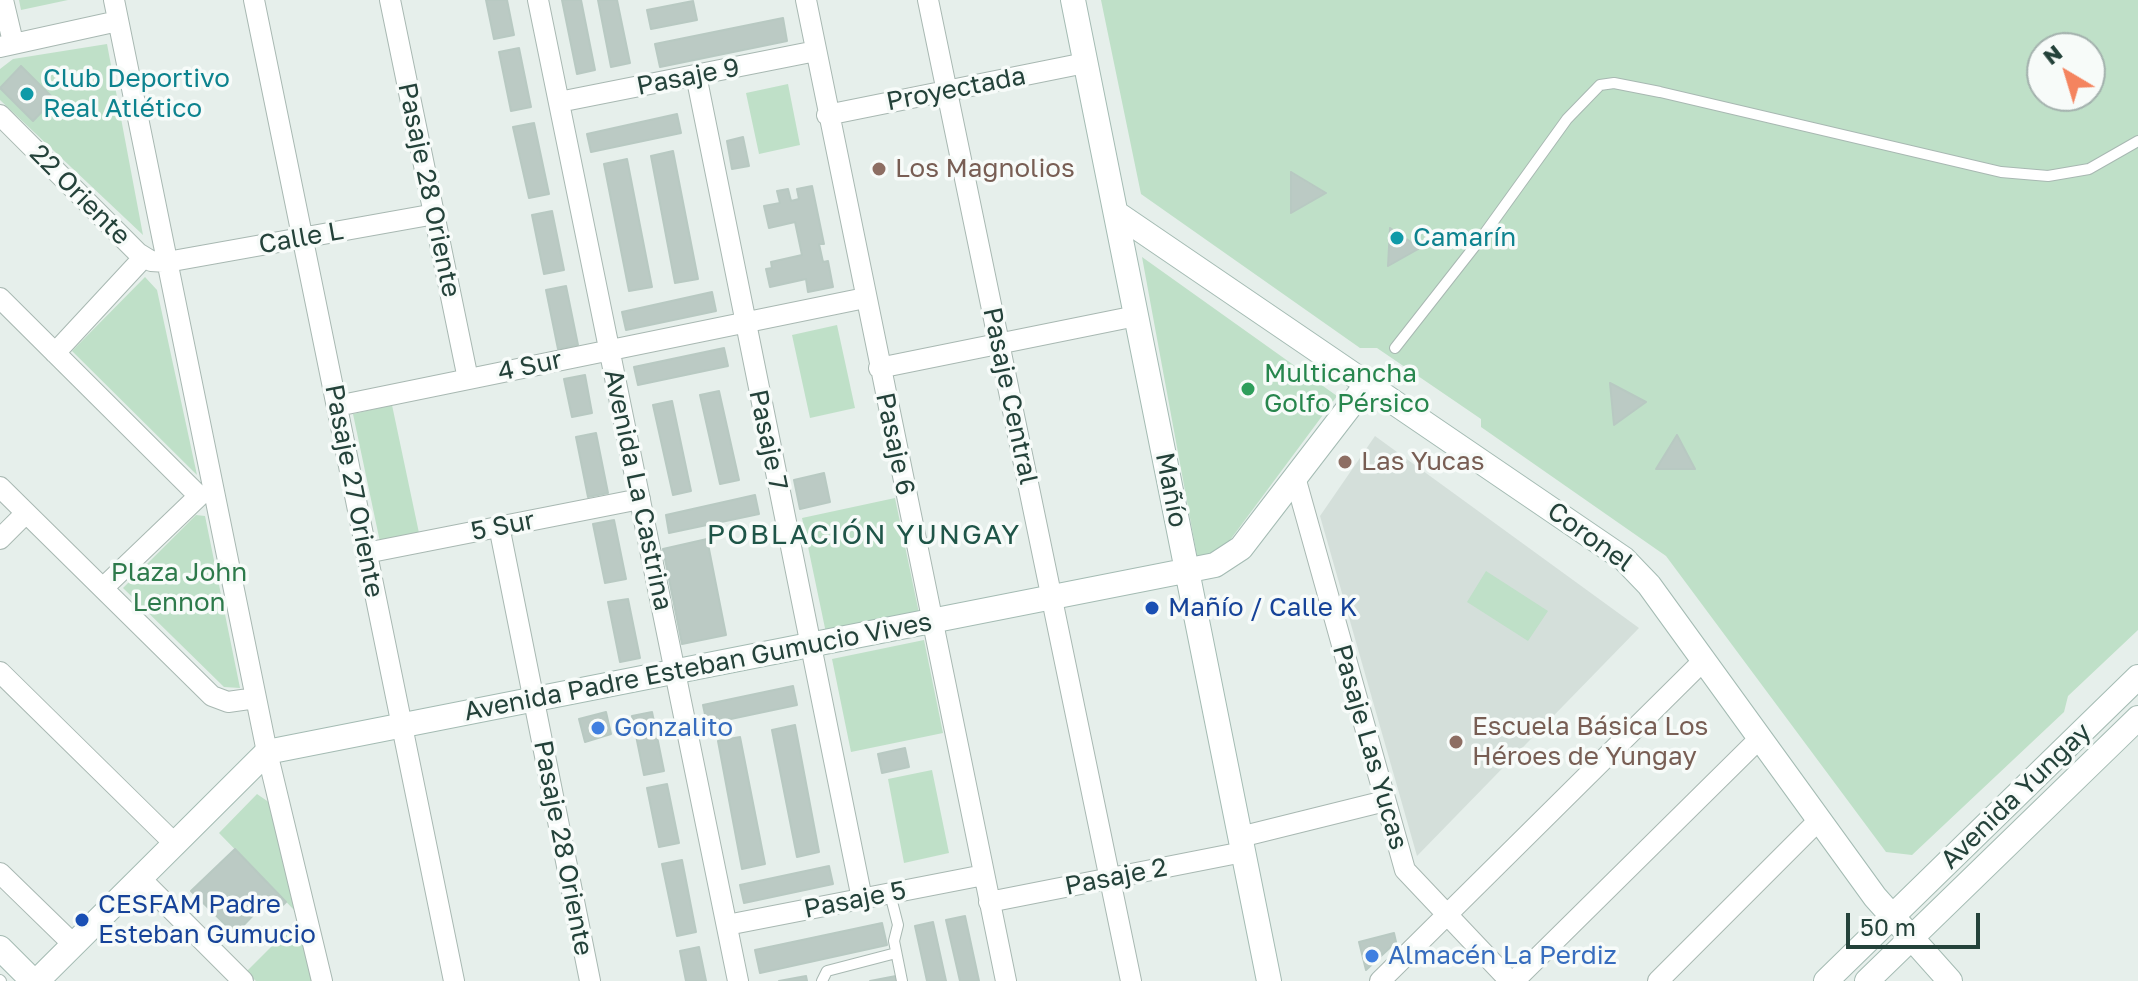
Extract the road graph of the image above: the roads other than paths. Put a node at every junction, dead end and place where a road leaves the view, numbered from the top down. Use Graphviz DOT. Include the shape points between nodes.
graph roads {
  1 [pos="3,0"];
  2 [pos="114,0"];
  3 [pos="254,0"];
  4 [pos="390,0"];
  5 [pos="538,0"];
  6 [pos="806,0"];
  7 [pos="928,0"];
  8 [pos="1073,0"];
  9 [pos="118,21"];
  10 [pos="6,45"];
  11 [pos="816,51"];
  12 [pos="1085,63"];
  13 [pos="696,75"];
  14 [pos="947,91"];
  15 [pos="559,102"];
  16 [pos="0,115"];
  17 [pos="827,115"];
  18 [pos="2138,141"];
  19 [pos="1116,213"];
  20 [pos="435,214"];
  21 [pos="302,238"];
  22 [pos="144,257"];
  23 [pos="167,262"];
  24 [pos="0,298"];
  25 [pos="865,298"];
  26 [pos="1136,316"];
  27 [pos="744,322"];
  28 [pos="999,344"];
  29 [pos="1395,348"];
  30 [pos="610,350"];
  31 [pos="55,353"];
  32 [pos="879,368"];
  33 [pos="468,379"];
  34 [pos="1367,384"];
  35 [pos="337,406"];
  36 [pos="1295,477"];
  37 [pos="0,487"];
  38 [pos="207,494"];
  39 [pos="640,499"];
  40 [pos="26,513"];
  41 [pos="499,526"];
  42 [pos="0,539"];
  43 [pos="366,553"];
  44 [pos="1187,570"];
  45 [pos="103,588"];
  46 [pos="1051,597"];
  47 [pos="931,621"];
  48 [pos="810,645"];
  49 [pos="1704,660"];
  50 [pos="675,671"];
  51 [pos="0,672"];
  52 [pos="2138,677"];
  53 [pos="256,698"];
  54 [pos="534,699"];
  55 [pos="2138,718"];
  56 [pos="401,725"];
  57 [pos="1760,738"];
  58 [pos="267,752"];
  59 [pos="1385,801"];
  60 [pos="1819,820"];
  61 [pos="174,843"];
  62 [pos="1242,845"];
  63 [pos="0,873"];
  64 [pos="984,875"];
  65 [pos="140,878"];
  66 [pos="1109,879"];
  67 [pos="890,894"];
  68 [pos="862,899"];
  69 [pos="989,902"];
  70 [pos="1446,916"];
  71 [pos="1892,917"];
  72 [pos="727,925"];
  73 [pos="1911,939"];
  74 [pos="73,944"];
  75 [pos="0,948"];
  76 [pos="896,953"];
  77 [pos="35,981"];
  78 [pos="243,981"];
  79 [pos="322,981"];
  80 [pos="454,981"];
  81 [pos="590,981"];
  82 [pos="738,981"];
  83 [pos="822,981"];
  84 [pos="902,981"];
  85 [pos="1006,981"];
  86 [pos="1131,981"];
  87 [pos="1269,981"];
  88 [pos="1380,981"];
  89 [pos="1512,981"];
  90 [pos="1658,981"];
  91 [pos="1826,981"];
  92 [pos="1867,981"];
  93 [pos="1950,981"];
  1 -- 10 [label="street"];
  2 -- 9 [label="street"];
  3 -- 21 [label="street, Pasaje 27 Oriente"];
  4 -- 20 [label="street, Pasaje 28 Oriente"];
  5 -- 15 [label="street, Avenida La Castrina"];
  6 -- 11 [label="street, Pasaje 6"];
  7 -- 14 [label="street, Pasaje Central"];
  8 -- 12 [label="street, Mañío"];
  9 -- 10 [label="street"];
  9 -- 23 [label="street"];
  11 -- 13 [label="street, Pasaje 9"];
  11 -- 17 [label="street, Pasaje 6"];
  12 -- 14 [label="street, Proyectada"];
  12 -- 19 [label="street, Mañío"];
  13 -- 15 [label="street, Pasaje 9"];
  13 -- 27 [label="street, Pasaje 7"];
  14 -- 17 [label="street, Proyectada"];
  14 -- 28 [label="street, Pasaje Central"];
  15 -- 30 [label="street, Avenida La Castrina"];
  16 -- 22 [label="street, 22 Oriente"];
  17 -- 25 [label="street, Pasaje 6"];
  18 -- 29 [label="lane" via="2089,169 2048,176 2001,172 1660,92 1600,85 1567,119"];
  19 -- 26 [label="street, Mañío"];
  19 -- 34 [label="street, Coronel"];
  20 -- 21 [label="street, Calle L"];
  20 -- 33 [label="street, Pasaje 28 Oriente"];
  21 -- 23 [label="street, Calle L"];
  21 -- 35 [label="street, Pasaje 27 Oriente"];
  22 -- 23 [label="street, 22 Oriente"];
  22 -- 31 [label="street"];
  23 -- 38 [label="street"];
  24 -- 31 [label="street"];
  25 -- 27 [label="street, 4 Sur"];
  25 -- 32 [label="street, Pasaje 6"];
  26 -- 28 [label="street"];
  26 -- 44 [label="street, Mañío"];
  27 -- 30 [label="street, 4 Sur"];
  27 -- 48 [label="street, Pasaje 7"];
  28 -- 32 [label="street"];
  28 -- 46 [label="street, Pasaje Central"];
  30 -- 33 [label="street, 4 Sur"];
  30 -- 39 [label="street, Avenida La Castrina"];
  31 -- 38 [label="street"];
  32 -- 47 [label="street, Pasaje 6"];
  33 -- 35 [label="street, 4 Sur"];
  34 -- 36 [label="street, Avenida Padre Esteban Gumucio Vives"];
  34 -- 49 [label="street, Coronel" via="1624,559"];
  35 -- 43 [label="street, Pasaje 27 Oriente"];
  36 -- 44 [label="street, Avenida Padre Esteban Gumucio Vives" via="1233,555"];
  36 -- 59 [label="street, Pasaje Las Yucas"];
  37 -- 40 [label="street"];
  38 -- 45 [label="street"];
  38 -- 53 [label="street"];
  39 -- 41 [label="street, 5 Sur"];
  39 -- 50 [label="street, Avenida La Castrina"];
  40 -- 42 [label="street"];
  40 -- 45 [label="street"];
  41 -- 43 [label="street, 5 Sur"];
  41 -- 54 [label="street, Pasaje 28 Oriente"];
  43 -- 56 [label="street, Pasaje 27 Oriente"];
  44 -- 46 [label="street, Avenida Padre Esteban Gumucio Vives"];
  44 -- 62 [label="street, Mañío"];
  45 -- 53 [label="street" via="212,696 228,702"];
  46 -- 47 [label="street, Avenida Padre Esteban Gumucio Vives"];
  46 -- 66 [label="street, Pasaje Central"];
  47 -- 48 [label="street, Avenida Padre Esteban Gumucio Vives"];
  47 -- 64 [label="street, Pasaje 6"];
  48 -- 50 [label="street, Avenida Padre Esteban Gumucio Vives"];
  48 -- 68 [label="street, Pasaje 7"];
  49 -- 57 [label="street, Coronel"];
  49 -- 70 [label="street"];
  50 -- 54 [label="street, Avenida Padre Esteban Gumucio Vives"];
  50 -- 72 [label="street, Avenida La Castrina"];
  51 -- 61 [label="street"];
  52 -- 71 [label="street, Avenida Yungay"];
  53 -- 58 [label="street"];
  54 -- 56 [label="street, Avenida Padre Esteban Gumucio Vives"];
  54 -- 81 [label="street, Pasaje 28 Oriente"];
  55 -- 73 [label="street, Avenida Yungay"];
  56 -- 58 [label="street, Avenida Padre Esteban Gumucio Vives"];
  56 -- 80 [label="street, Pasaje 27 Oriente"];
  57 -- 60 [label="street, Coronel"];
  57 -- 89 [label="street"];
  58 -- 61 [label="street"];
  58 -- 79 [label="street"];
  59 -- 62 [label="street, Pasaje 2"];
  59 -- 70 [label="street, Pasaje Las Yucas" via="1405,870"];
  60 -- 71 [label="street, Coronel"];
  60 -- 90 [label="street"];
  61 -- 65 [label="street"];
  62 -- 66 [label="street, Pasaje 2"];
  62 -- 87 [label="street, Mañío"];
  63 -- 74 [label="street"];
  64 -- 67 [label="street, Pasaje 5"];
  64 -- 69 [label="street, Pasaje 6"];
  65 -- 74 [label="street"];
  65 -- 78 [label="street"];
  66 -- 69 [label="street, Pasaje 2"];
  66 -- 86 [label="street, Pasaje Central"];
  67 -- 68 [label="street, Pasaje 5"];
  67 -- 76 [label="lane" via="898,925"];
  68 -- 72 [label="street, Pasaje 5"];
  69 -- 85 [label="street, Pasaje 6"];
  70 -- 88 [label="street"];
  70 -- 89 [label="street, Pasaje Las Yucas"];
  71 -- 73 [label="street, Coronel"];
  71 -- 91 [label="street, Avenida Yungay"];
  72 -- 82 [label="street, Avenida La Castrina"];
  73 -- 92 [label="street, Avenida Yungay"];
  73 -- 93 [label="street, Coronel"];
  74 -- 77 [label="street"];
  75 -- 77 [label="street"];
  76 -- 83 [label="lane" via="827,971"];
  76 -- 84 [label="lane"];
}
